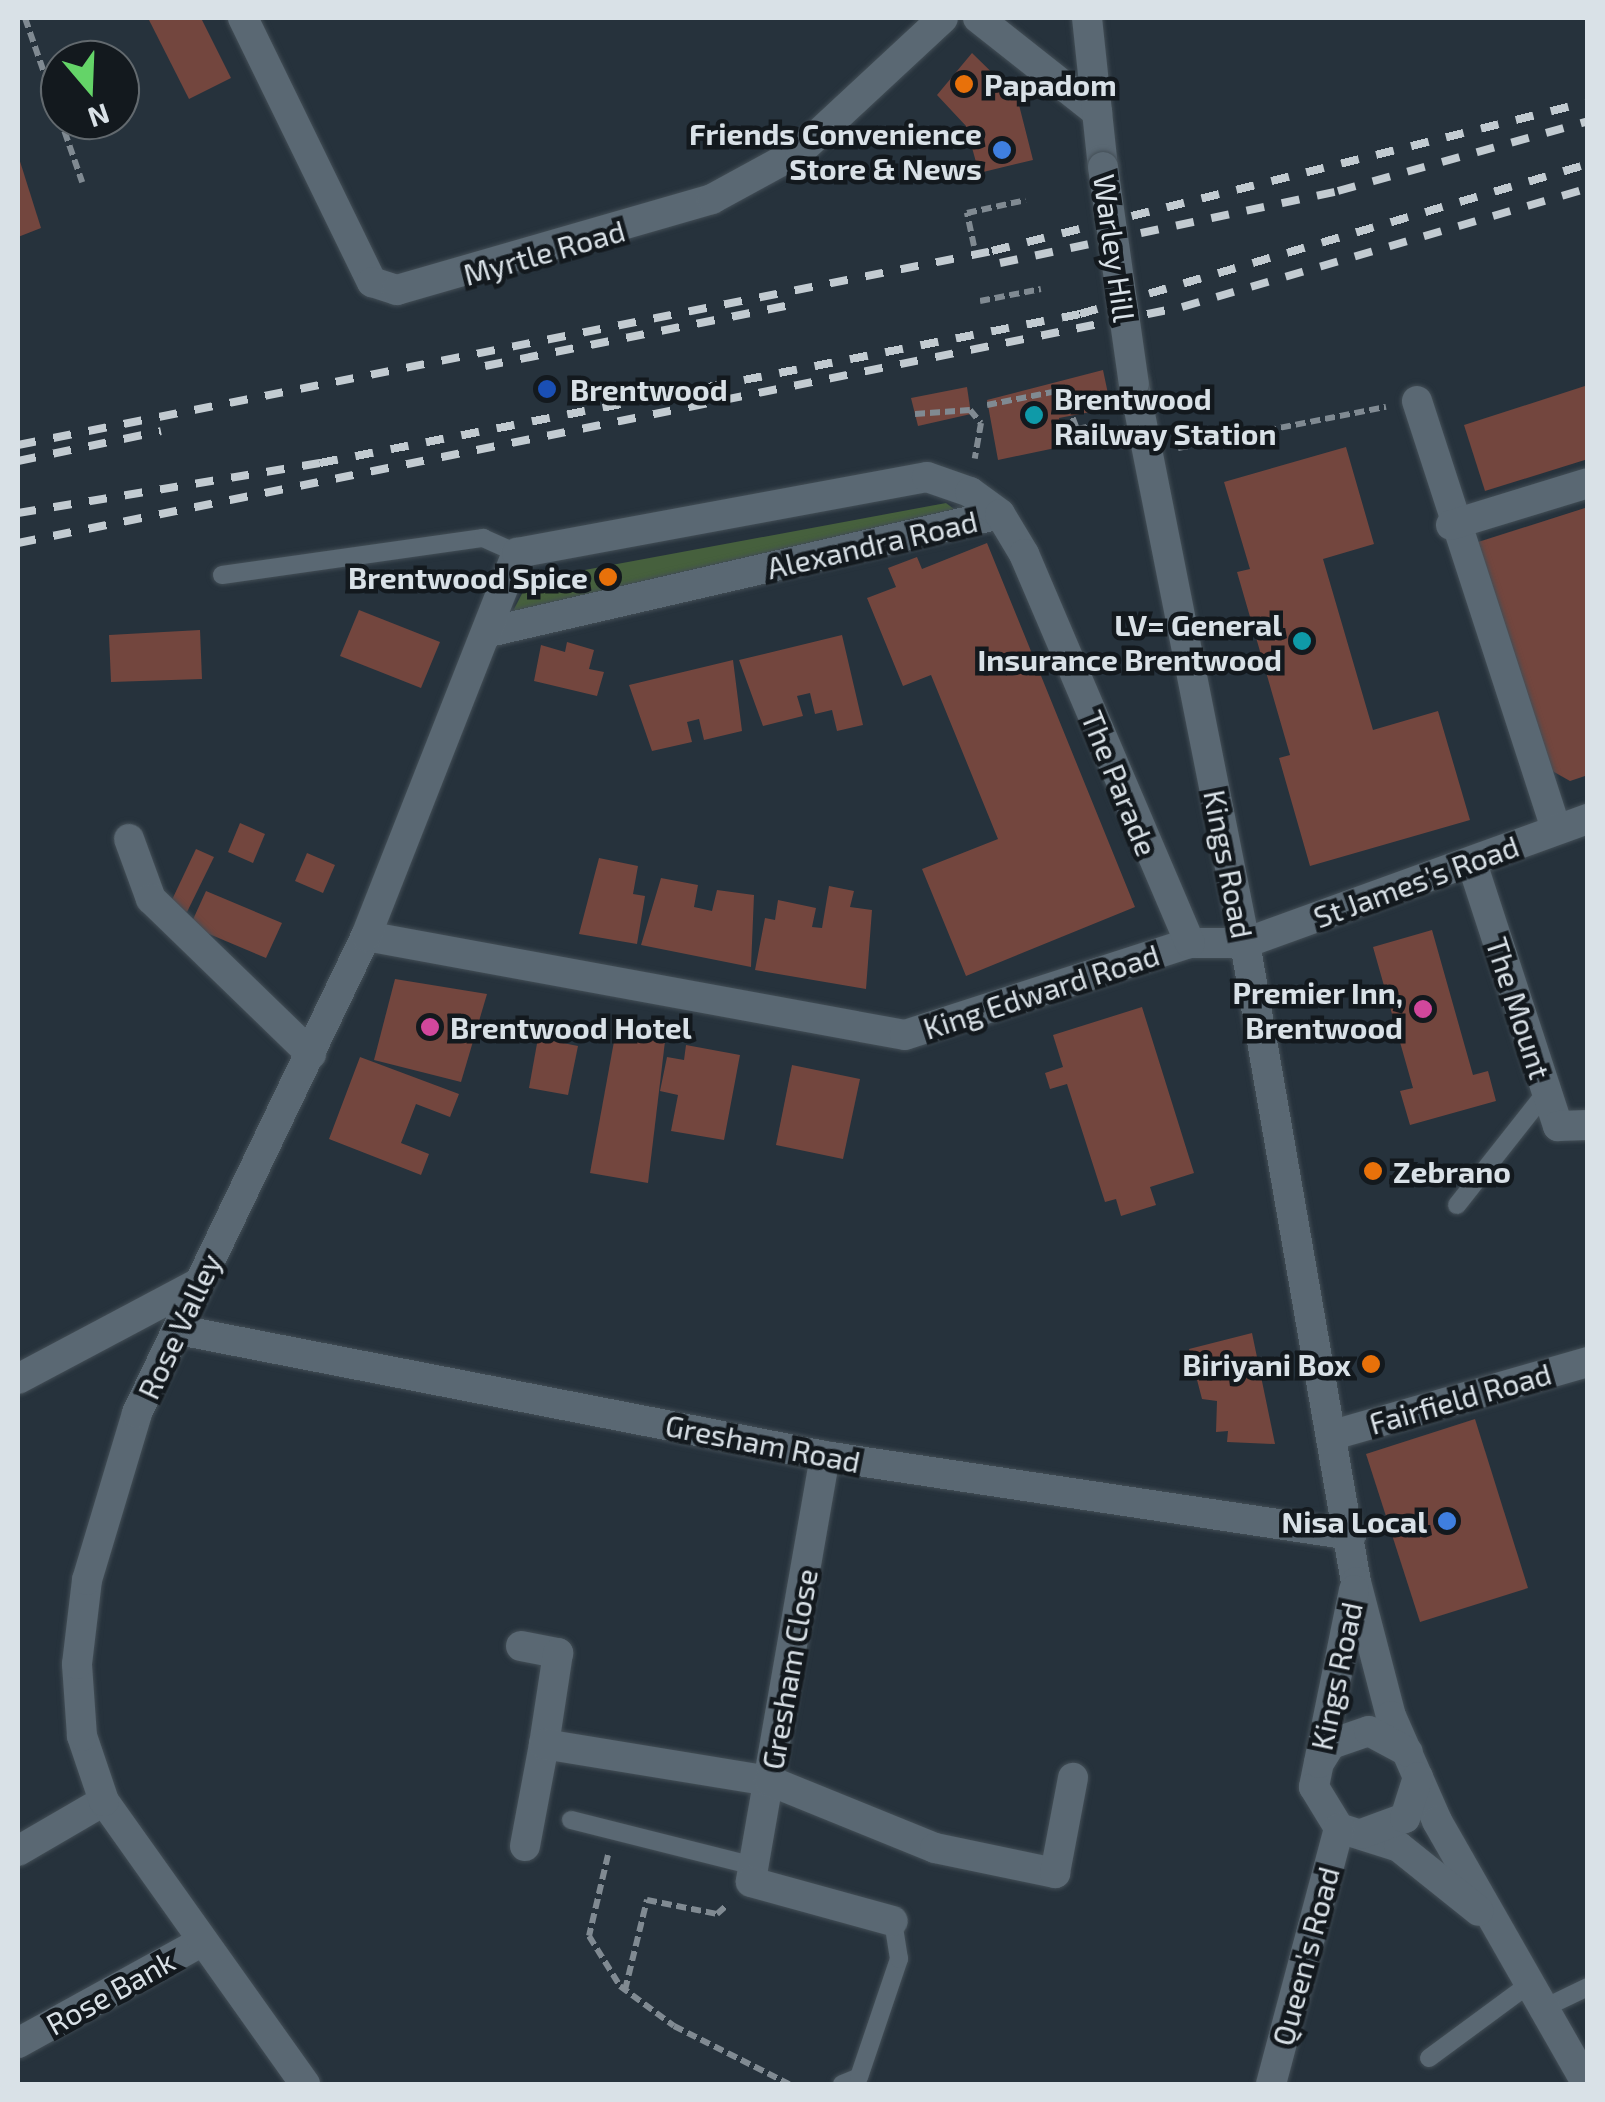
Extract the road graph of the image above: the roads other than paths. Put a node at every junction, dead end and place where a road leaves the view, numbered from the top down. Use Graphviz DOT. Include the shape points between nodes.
graph roads {
  1 [pos="243,18"];
  2 [pos="942,18"];
  3 [pos="978,18"];
  4 [pos="1087,18"];
  5 [pos="1098,112"];
  6 [pos="1134,384"];
  7 [pos="1416,401"];
  8 [pos="1588,483"];
  9 [pos="1000,514"];
  10 [pos="1451,525"];
  11 [pos="516,553"];
  12 [pos="222,575"];
  13 [pos="489,632"];
  14 [pos="1588,819"];
  15 [pos="1556,828"];
  16 [pos="129,840"];
  17 [pos="1472,863"];
  18 [pos="366,936"];
  19 [pos="1190,943"];
  20 [pos="1245,943"];
  21 [pos="311,1054"];
  22 [pos="1547,1092"];
  23 [pos="1588,1125"];
  24 [pos="1457,1205"];
  25 [pos="197,1284"];
  26 [pos="179,1330"];
  27 [pos="1588,1362"];
  28 [pos="18,1379"];
  29 [pos="1333,1435"];
  30 [pos="826,1456"];
  31 [pos="1351,1535"];
  32 [pos="1356,1582"];
  33 [pos="521,1646"];
  34 [pos="544,1744"];
  35 [pos="1414,1765"];
  36 [pos="1317,1770"];
  37 [pos="1073,1778"];
  38 [pos="770,1781"];
  39 [pos="104,1801"];
  40 [pos="571,1820"];
  41 [pos="1350,1831"];
  42 [pos="525,1846"];
  43 [pos="18,1850"];
  44 [pos="752,1874"];
  45 [pos="893,1921"];
  46 [pos="1493,1923"];
  47 [pos="202,1941"];
  48 [pos="1588,1987"];
  49 [pos="1535,1997"];
  50 [pos="18,2043"];
  51 [pos="1429,2058"];
  52 [pos="305,2084"];
  53 [pos="842,2084"];
  54 [pos="1271,2084"];
  55 [pos="1587,2084"];
  1 -- 2 [label="street, Myrtle Road" via="372,282 397,290 582,244 725,192 800,150"];
  3 -- 5 [label="street"];
  4 -- 5 [label="street, Warley Hill"];
  5 -- 6 [label="street, Warley Hill, bridge"];
  6 -- 20 [label="street, Kings Road"];
  7 -- 10 [label="street"];
  8 -- 10 [label="street"];
  9 -- 11 [label="street, Alexandra Road" via="970,492 928,477"];
  9 -- 13 [label="street, Alexandra Road"];
  9 -- 19 [label="street, The Parade"];
  10 -- 15 [label="street"];
  11 -- 12 [label="lane" via="483,538"];
  11 -- 13 [label="street, Rose Valley"];
  13 -- 18 [label="street, Rose Valley"];
  14 -- 15 [label="street, St James's Road"];
  15 -- 17 [label="street, St James's Road"];
  16 -- 21 [label="street" via="151,899"];
  17 -- 20 [label="street, St James's Road"];
  17 -- 22 [label="street, The Mount"];
  18 -- 19 [label="street, King Edward Road" via="905,1035"];
  18 -- 21 [label="street, Rose Valley"];
  19 -- 20 [label="street, King Edward Road"];
  20 -- 29 [label="street, Kings Road"];
  21 -- 25 [label="street, Rose Valley"];
  22 -- 23 [label="street, The Mount" via="1558,1126"];
  22 -- 24 [label="lane"];
  25 -- 26 [label="street, Rose Valley"];
  25 -- 28 [label="street"];
  26 -- 30 [label="street, Gresham Road"];
  26 -- 39 [label="street, Rose Valley" via="112,1482 87,1580 80,1718"];
  27 -- 29 [label="street, Fairfield Road"];
  29 -- 31 [label="street, Kings Road"];
  30 -- 31 [label="street, Gresham Road"];
  30 -- 38 [label="street, Gresham Close"];
  31 -- 32 [label="street, Kings Road"];
  32 -- 35 [label="street, Kings Road"];
  32 -- 36 [label="street, Kings Road"];
  33 -- 34 [label="street" via="558,1653"];
  34 -- 38 [label="street"];
  34 -- 42 [label="street"];
  35 -- 36 [label="street, Kings Road" via="1390,1736 1349,1734"];
  35 -- 41 [label="street" via="1405,1818"];
  35 -- 46 [label="street, Kings Road"];
  36 -- 41 [label="street, Kings Road" via="1314,1787"];
  37 -- 38 [label="street" via="1056,1874 935,1848"];
  38 -- 44 [label="street, Gresham Close"];
  39 -- 43 [label="street"];
  39 -- 47 [label="street, Rose Valley"];
  40 -- 44 [label="lane"];
  41 -- 46 [label="street, Kings Road" via="1417,1859"];
  41 -- 54 [label="street, Queen's Road"];
  44 -- 45 [label="street"];
  45 -- 53 [label="lane" via="898,1958 858,2077"];
  46 -- 49 [label="street, Kings Road"];
  47 -- 50 [label="street, Rose Bank"];
  47 -- 52 [label="street, Rose Valley"];
  48 -- 49 [label="lane"];
  49 -- 51 [label="lane"];
  49 -- 55 [label="street, Kings Road"];
}
